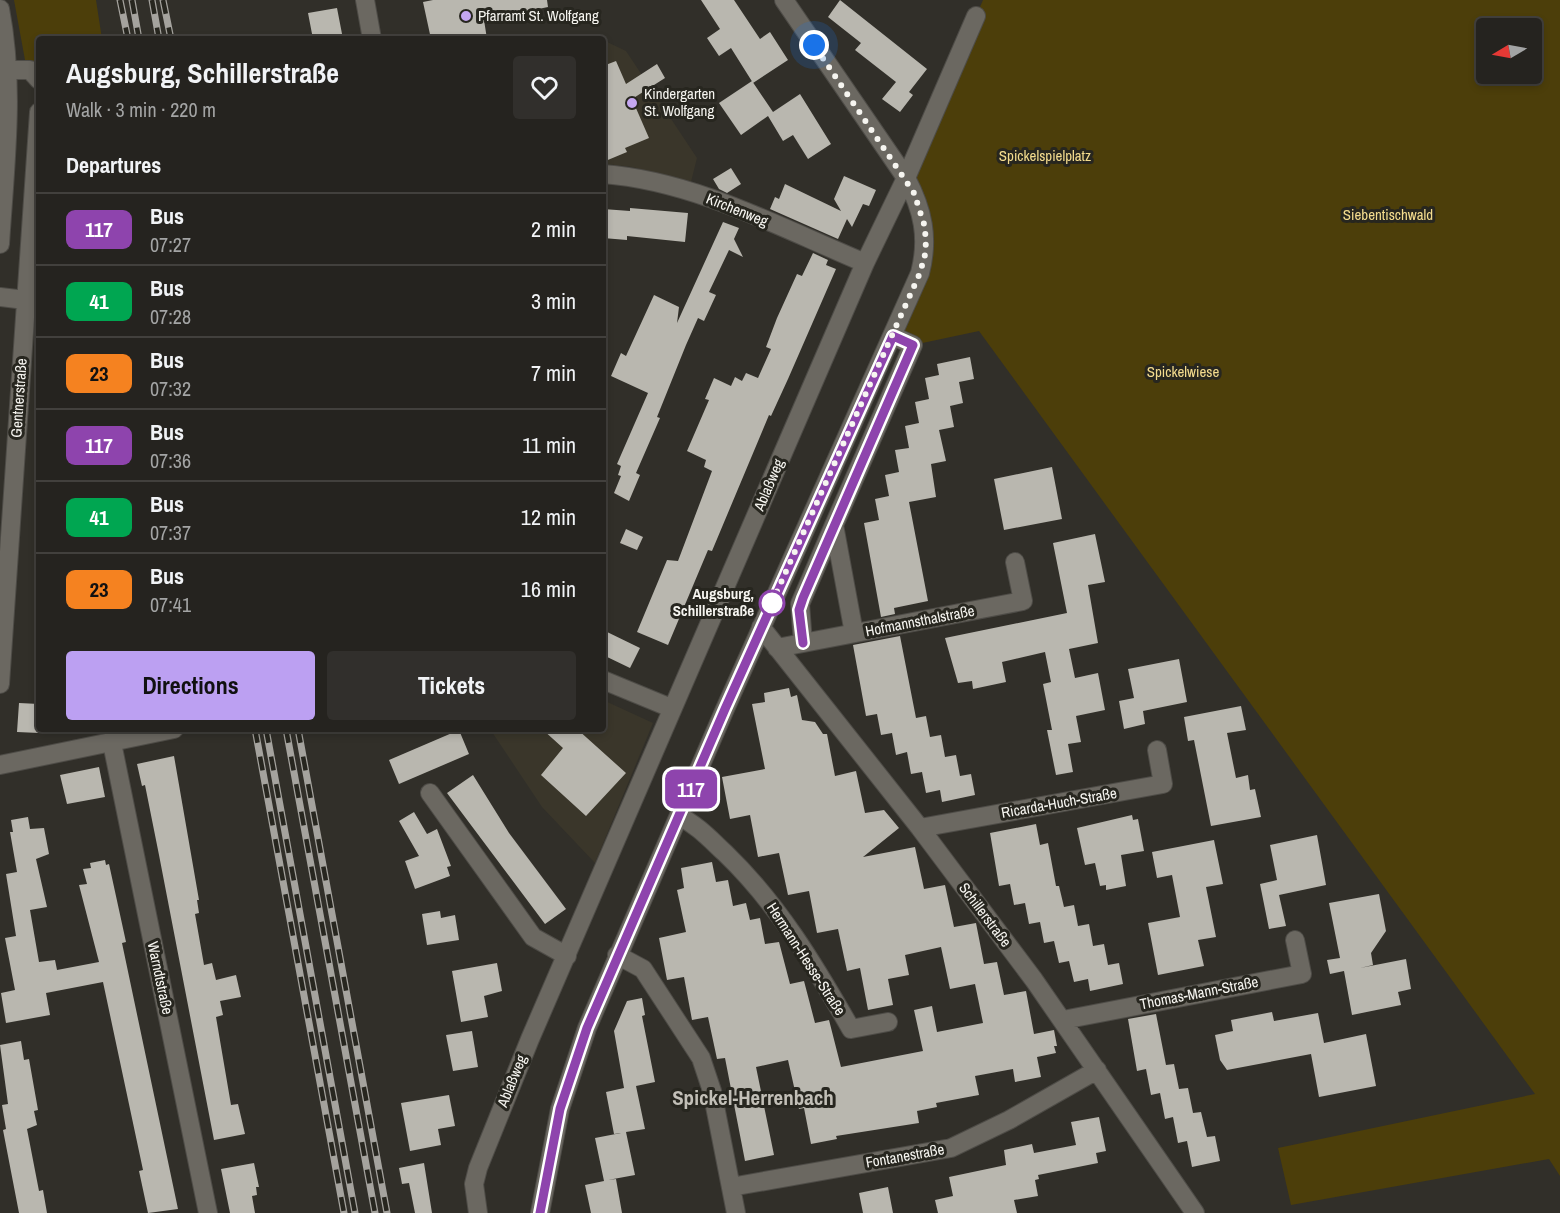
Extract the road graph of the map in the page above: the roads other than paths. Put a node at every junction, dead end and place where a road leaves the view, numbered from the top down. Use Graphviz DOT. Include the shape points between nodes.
graph roads {
  1 [pos="365,0"];
  2 [pos="784,0"];
  3 [pos="0,9"];
  4 [pos="976,16"];
  5 [pos="371,36"];
  6 [pos="7,70"];
  7 [pos="36,77"];
  8 [pos="36,152"];
  9 [pos="606,174"];
  10 [pos="906,178"];
  11 [pos="0,244"];
  12 [pos="865,263"];
  13 [pos="0,297"];
  14 [pos="25,300"];
  15 [pos="893,336"];
  16 [pos="834,525"];
  17 [pos="1016,562"];
  18 [pos="761,627"];
  19 [pos="854,633"];
  20 [pos="803,643"];
  21 [pos="777,648"];
  22 [pos="606,681"];
  23 [pos="0,684"];
  24 [pos="671,708"];
  25 [pos="161,732"];
  26 [pos="112,743"];
  27 [pos="1157,750"];
  28 [pos="0,765"];
  29 [pos="430,793"];
  30 [pos="679,816"];
  31 [pos="920,828"];
  32 [pos="1295,940"];
  33 [pos="617,955"];
  34 [pos="567,956"];
  35 [pos="1063,1020"];
  36 [pos="888,1022"];
  37 [pos="1097,1070"];
  38 [pos="731,1187"];
  39 [pos="480,1212"];
  40 [pos="208,1213"];
  41 [pos="540,1213"];
  42 [pos="736,1213"];
  43 [pos="1196,1213"];
  1 -- 5 [label="street"];
  2 -- 10 [label="street"];
  3 -- 6 [label="street"];
  4 -- 10 [label="street, Ablaßweg"];
  6 -- 7 [label="street" via="30,70"];
  6 -- 11 [label="street" via="8,129"];
  8 -- 14 [label="street, Gentnerstraße"];
  9 -- 12 [label="street, Kirchenweg" via="690,192"];
  10 -- 12 [label="street, Ablaßweg"];
  10 -- 15 [label="street" via="925,227 926,251"];
  12 -- 24 [label="street, Ablaßweg"];
  13 -- 14 [label="street"];
  14 -- 23 [label="street, Gentnerstraße"];
  15 -- 16 [label="street" via="913,345"];
  15 -- 18 [label="street"];
  16 -- 19 [label="street"];
  16 -- 20 [label="street" via="801,604"];
  17 -- 19 [label="street, Hofmannsthalstraße" via="1023,601"];
  18 -- 21 [label="street, Schillerstraße"];
  18 -- 30 [label="street"];
  19 -- 20 [label="street, Hofmannsthalstraße"];
  20 -- 21 [label="street, Hofmannsthalstraße"];
  21 -- 31 [label="street, Schillerstraße"];
  22 -- 24 [label="street"];
  24 -- 34 [label="street, Ablaßweg"];
  25 -- 26 [label="street"];
  26 -- 28 [label="street"];
  26 -- 40 [label="street, Warndtstraße"];
  27 -- 31 [label="street, Ricarda-Huch-Straße" via="1163,784"];
  29 -- 34 [label="street" via="532,937"];
  30 -- 33 [label="street"];
  30 -- 36 [label="street, Hermann-Hesse-Straße" via="695,824 749,876 799,942 850,1029"];
  31 -- 35 [label="street, Schillerstraße"];
  32 -- 35 [label="street, Thomas-Mann-Straße" via="1302,974"];
  33 -- 38 [label="street" via="643,969 701,1058 712,1091"];
  33 -- 41 [label="street" via="572,1068 550,1152"];
  34 -- 39 [label="street, Ablaßweg" via="478,1168 474,1184"];
  35 -- 37 [label="street, Schillerstraße"];
  37 -- 38 [label="street, Fontanestraße" via="951,1148"];
  37 -- 43 [label="street, Schillerstraße"];
  38 -- 42 [label="street"];
}
